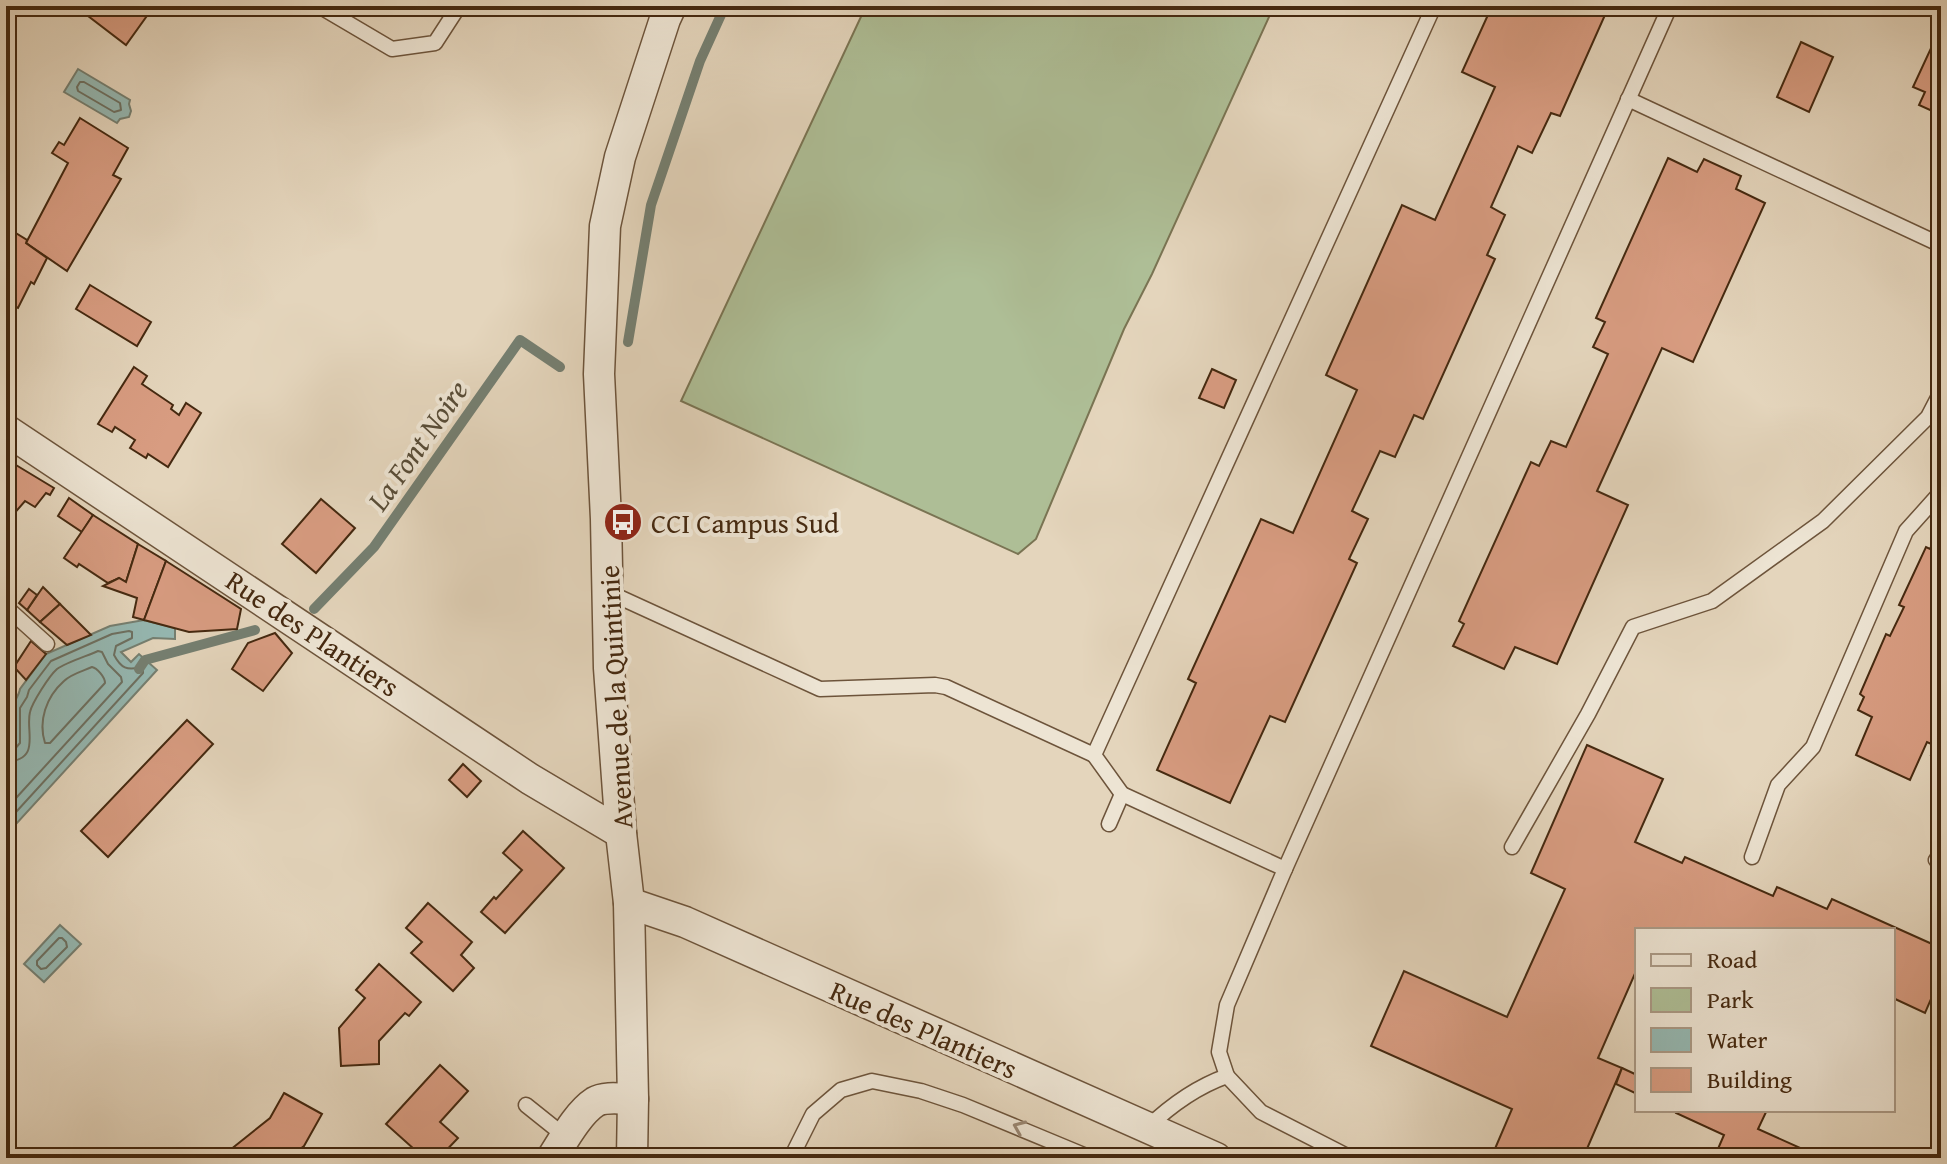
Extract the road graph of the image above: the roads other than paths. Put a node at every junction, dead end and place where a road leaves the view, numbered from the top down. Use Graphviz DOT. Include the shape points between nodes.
graph roads {
  1 [pos="319,6"];
  2 [pos="459,6"];
  3 [pos="671,6"];
  4 [pos="1434,6"];
  5 [pos="1670,6"];
  6 [pos="1628,99"];
  7 [pos="1941,245"];
  8 [pos="1941,392"];
  9 [pos="6,430"];
  10 [pos="1941,492"];
  11 [pos="608,592"];
  12 [pos="6,607"];
  13 [pos="47,644"];
  14 [pos="1094,755"];
  15 [pos="1122,794"];
  16 [pos="1109,824"];
  17 [pos="621,833"];
  18 [pos="1512,847"];
  19 [pos="1752,857"];
  20 [pos="1285,869"];
  21 [pos="629,903"];
  22 [pos="1227,1076"];
  23 [pos="633,1099"];
  24 [pos="526,1105"];
  25 [pos="1147,1128"];
  26 [pos="559,1148"];
  27 [pos="632,1158"];
  28 [pos="791,1158"];
  29 [pos="1091,1158"];
  30 [pos="1216,1158"];
  31 [pos="1351,1158"];
  1 -- 2 [label="lane" via="392,49 435,43"];
  3 -- 11 [label="street, Avenue de la Quintinie" via="620,157 605,226 599,374"];
  4 -- 14 [label="lane"];
  5 -- 6 [label="lane"];
  6 -- 7 [label="lane"];
  6 -- 20 [label="lane"];
  8 -- 18 [label="lane" via="1928,417 1823,521 1712,601 1633,627"];
  9 -- 17 [label="street, Rue des Plantiers" via="530,779"];
  10 -- 19 [label="lane" via="1906,531 1813,747 1778,785"];
  11 -- 14 [label="lane" via="820,689 946,687"];
  11 -- 17 [label="street, Avenue de la Quintinie"];
  12 -- 13 [label="lane"];
  14 -- 15 [label="lane"];
  15 -- 16 [label="lane"];
  15 -- 20 [label="lane"];
  17 -- 21 [label="street, Avenue de la Quintinie"];
  20 -- 22 [label="lane" via="1227,1005 1219,1052"];
  21 -- 23 [label="street, Avenue de la Quintinie"];
  21 -- 25 [label="street, Rue des Plantiers" via="685,922"];
  22 -- 25 [label="lane" via="1204,1084"];
  22 -- 31 [label="lane" via="1261,1112"];
  23 -- 26 [label="street" via="595,1103"];
  23 -- 27 [label="street, Avenue de la Quintinie"];
  24 -- 26 [label="lane"];
  25 -- 30 [label="street, Rue des Plantiers"];
  29 -- 28 [label="lane, one-way" via="963,1105 872,1081 841,1090 813,1114"];
}
